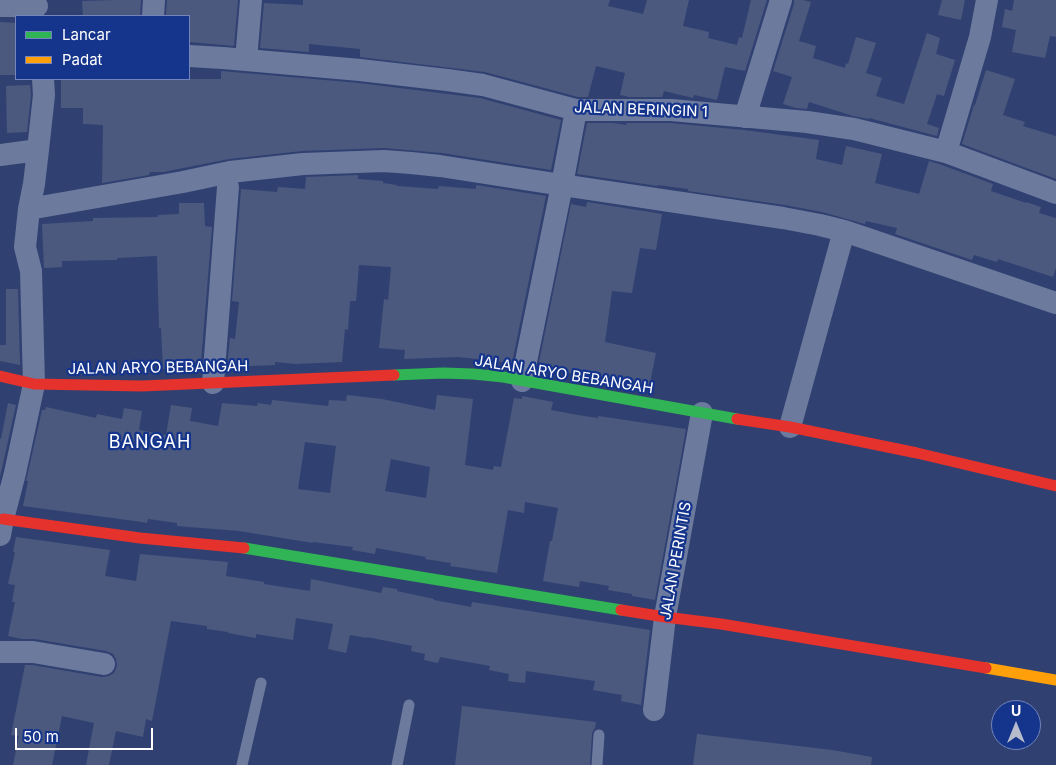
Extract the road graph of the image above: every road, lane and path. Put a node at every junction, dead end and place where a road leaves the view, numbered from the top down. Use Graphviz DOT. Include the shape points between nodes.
graph roads {
  1 [pos="154,0"];
  2 [pos="250,0"];
  3 [pos="781,0"];
  4 [pos="987,0"];
  5 [pos="0,6"];
  6 [pos="37,8"];
  7 [pos="152,15"];
  8 [pos="190,56"];
  9 [pos="246,60"];
  10 [pos="43,80"];
  11 [pos="576,110"];
  12 [pos="745,116"];
  13 [pos="38,150"];
  14 [pos="946,152"];
  15 [pos="0,155"];
  16 [pos="562,185"];
  17 [pos="228,187"];
  18 [pos="1056,193"];
  19 [pos="29,209"];
  20 [pos="844,231"];
  21 [pos="1056,303"];
  22 [pos="0,376"];
  23 [pos="522,381"];
  24 [pos="213,383"];
  25 [pos="34,384"];
  26 [pos="702,413"];
  27 [pos="790,427"];
  28 [pos="1056,486"];
  29 [pos="1,527"];
  30 [pos="665,617"];
  31 [pos="0,652"];
  32 [pos="104,664"];
  33 [pos="1056,680"];
  34 [pos="260,683"];
  35 [pos="409,705"];
  36 [pos="654,710"];
  37 [pos="599,735"];
  38 [pos="242,765"];
  39 [pos="397,765"];
  40 [pos="597,765"];
  1 -- 7 [label="street"];
  2 -- 9 [label="street"];
  3 -- 12 [label="street"];
  4 -- 14 [label="street" via="980,36"];
  5 -- 6 [label="street"];
  8 -- 9 [label="street, JALAN BERINGIN 1"];
  9 -- 11 [label="street, JALAN BERINGIN 1" via="483,85"];
  10 -- 13 [label="street"];
  11 -- 12 [label="street, JALAN BERINGIN 1" via="671,110"];
  11 -- 16 [label="street"];
  12 -- 14 [label="street, JALAN BERINGIN 1" via="854,129"];
  13 -- 15 [label="street"];
  13 -- 19 [label="street"];
  14 -- 18 [label="street, JALAN BERINGIN 1"];
  16 -- 19 [label="street" via="412,163 303,164 230,172"];
  16 -- 20 [label="street" via="783,218"];
  16 -- 23 [label="street"];
  17 -- 24 [label="street"];
  19 -- 25 [label="street" via="25,247 31,271"];
  20 -- 21 [label="street"];
  20 -- 27 [label="street"];
  22 -- 25 [label="street, JALAN ARYO BEBANGAH"];
  23 -- 24 [label="street, JALAN ARYO BEBANGAH" via="443,372"];
  23 -- 26 [label="street, JALAN ARYO BEBANGAH"];
  24 -- 25 [label="street, JALAN ARYO BEBANGAH" via="134,386"];
  25 -- 29 [label="street"];
  26 -- 27 [label="street, JALAN ARYO BEBANGAH"];
  26 -- 30 [label="street, JALAN PERINTIS"];
  27 -- 28 [label="street, JALAN ARYO BEBANGAH"];
  29 -- 30 [label="street" via="238,547"];
  30 -- 33 [label="street"];
  30 -- 36 [label="street, JALAN PERINTIS"];
  31 -- 32 [label="street" via="33,652"];
  34 -- 38 [label="lane"];
  35 -- 39 [label="lane"];
  37 -- 40 [label="lane"];
}
